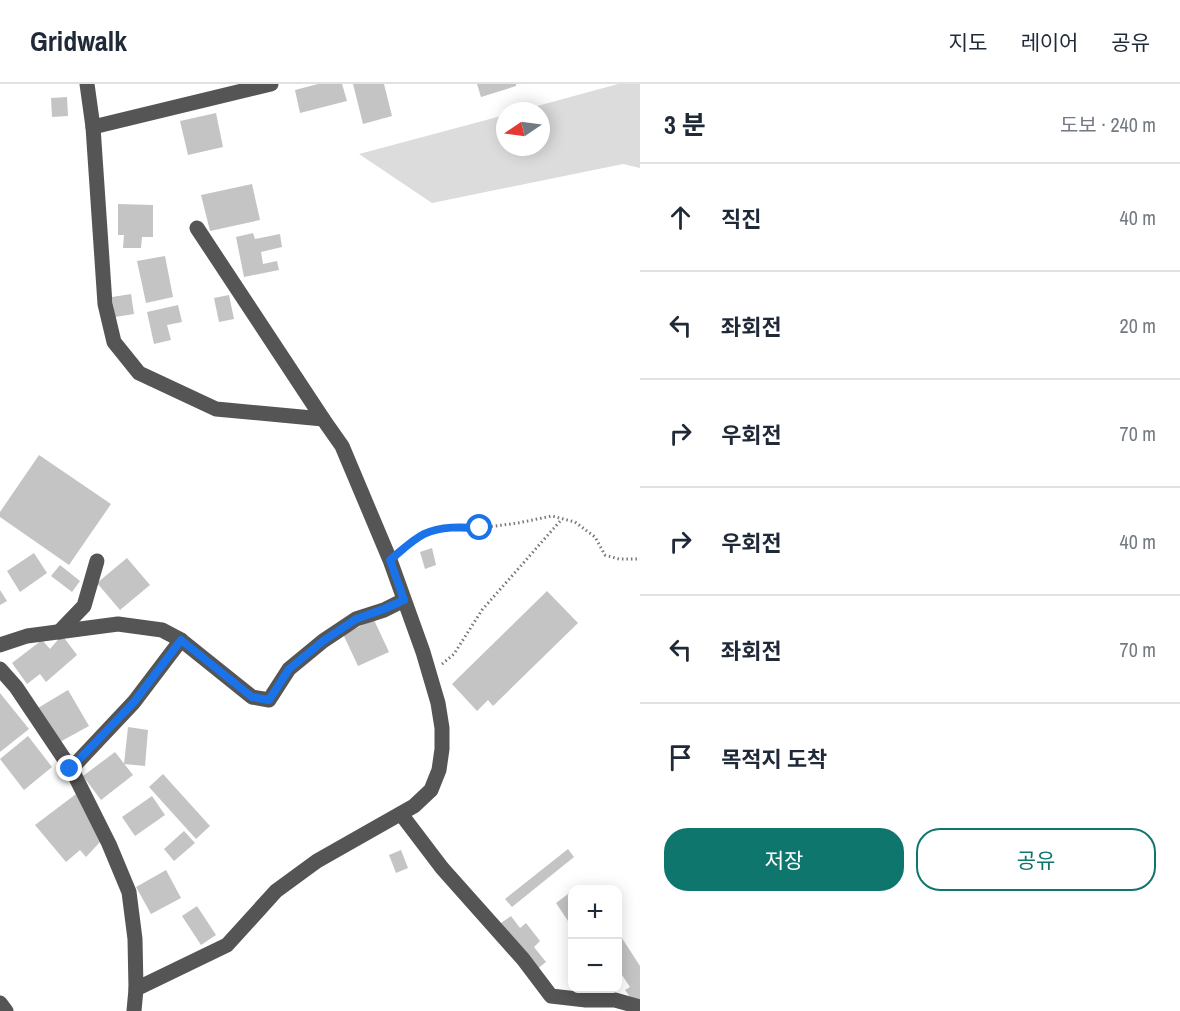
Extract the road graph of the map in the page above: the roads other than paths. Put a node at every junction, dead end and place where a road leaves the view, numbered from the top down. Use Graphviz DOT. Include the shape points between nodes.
graph roads {
  1 [pos="87,84"];
  2 [pos="271,84"];
  3 [pos="93,127"];
  4 [pos="197,228"];
  5 [pos="323,419"];
  6 [pos="97,561"];
  7 [pos="404,600"];
  8 [pos="59,632"];
  9 [pos="181,640"];
  10 [pos="0,645"];
  11 [pos="0,669"];
  12 [pos="70,769"];
  13 [pos="401,814"];
  14 [pos="136,989"];
  15 [pos="0,1003"];
  16 [pos="640,1007"];
  17 [pos="6,1011"];
  18 [pos="134,1011"];
  1 -- 3 [label="street"];
  2 -- 3 [label="street"];
  3 -- 5 [label="street" via="105,304 114,342 132,365 139,373 216,409"];
  4 -- 5 [label="street"];
  5 -- 7 [label="street" via="342,446"];
  6 -- 8 [label="street" via="84,606"];
  7 -- 9 [label="street" via="356,619 323,641 289,669 269,700 252,697"];
  7 -- 13 [label="street" via="438,703 442,749 432,790"];
  8 -- 9 [label="street" via="118,624 162,630"];
  8 -- 10 [label="street"];
  9 -- 12 [label="street" via="134,702"];
  11 -- 12 [label="street"];
  12 -- 14 [label="street" via="110,844 129,892"];
  13 -- 14 [label="street" via="317,861 276,891 227,945"];
  13 -- 16 [label="street" via="550,996 615,1000"];
  14 -- 18 [label="street"];
  15 -- 17 [label="street"];
}
